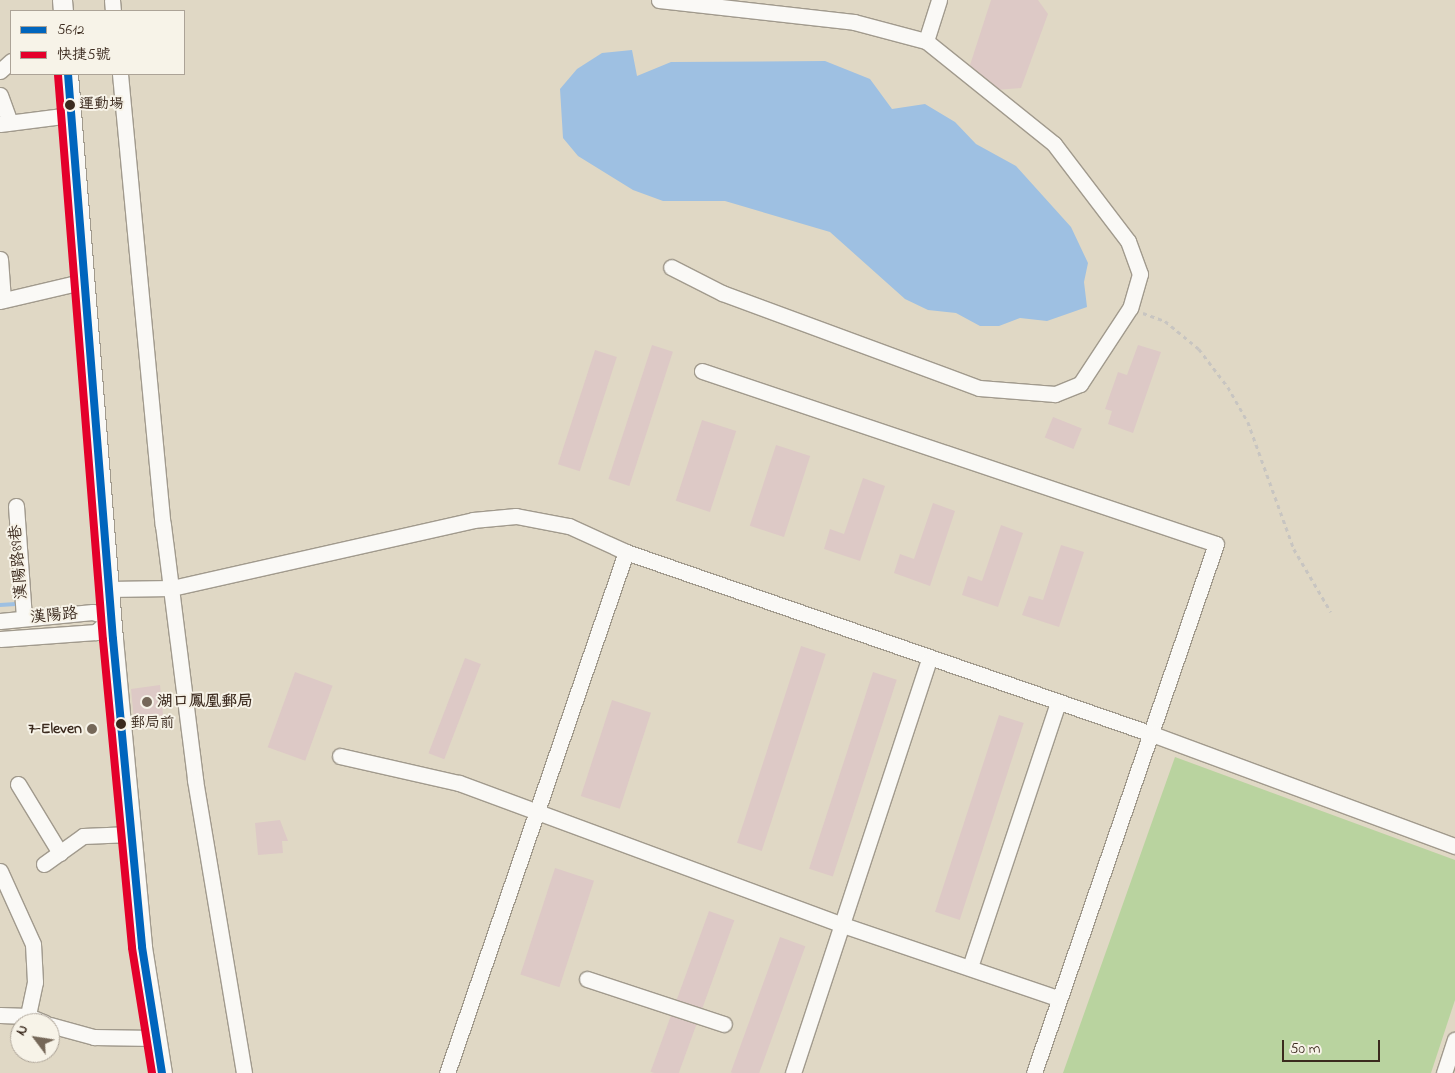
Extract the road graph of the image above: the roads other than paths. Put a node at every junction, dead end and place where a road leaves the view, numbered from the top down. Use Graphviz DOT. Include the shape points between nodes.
graph roads {
  1 [pos="658,0"];
  2 [pos="939,0"];
  3 [pos="926,41"];
  4 [pos="10,62"];
  5 [pos="0,71"];
  6 [pos="68,75"];
  7 [pos="120,75"];
  8 [pos="0,95"];
  9 [pos="70,115"];
  10 [pos="5,123"];
  11 [pos="0,259"];
  12 [pos="671,267"];
  13 [pos="85,281"];
  14 [pos="2,301"];
  15 [pos="702,371"];
  16 [pos="16,506"];
  17 [pos="626,552"];
  18 [pos="172,588"];
  19 [pos="108,589"];
  20 [pos="24,618"];
  21 [pos="111,618"];
  22 [pos="0,620"];
  23 [pos="0,639"];
  24 [pos="929,659"];
  25 [pos="1058,702"];
  26 [pos="1152,734"];
  27 [pos="340,756"];
  28 [pos="18,784"];
  29 [pos="538,811"];
  30 [pos="131,834"];
  31 [pos="1455,846"];
  32 [pos="60,853"];
  33 [pos="44,864"];
  34 [pos="0,872"];
  35 [pos="843,925"];
  36 [pos="970,968"];
  37 [pos="587,979"];
  38 [pos="1058,998"];
  39 [pos="29,1013"];
  40 [pos="724,1024"];
  41 [pos="60,1028"];
  42 [pos="154,1038"];
  43 [pos="1455,1040"];
  44 [pos="162,1073"];
  45 [pos="244,1073"];
  46 [pos="448,1073"];
  47 [pos="793,1073"];
  48 [pos="1034,1073"];
  49 [pos="1444,1073"];
  1 -- 3 [label="street" via="854,22"];
  2 -- 3 [label="street"];
  3 -- 12 [label="street" via="1054,144 1128,241 1140,274 1130,308 1080,384 1055,394 979,388 722,293"];
  4 -- 5 [label="street"];
  6 -- 9 [label="main road"];
  7 -- 18 [label="street"];
  8 -- 10 [label="street"];
  9 -- 10 [label="street"];
  9 -- 13 [label="main road"];
  11 -- 14 [label="street"];
  13 -- 14 [label="street"];
  13 -- 19 [label="main road"];
  15 -- 26 [label="street" via="1216,544"];
  16 -- 20 [label="street, 漢陽路89巷"];
  17 -- 18 [label="street" via="569,526 516,516 481,519"];
  17 -- 24 [label="street"];
  17 -- 29 [label="street"];
  18 -- 19 [label="street"];
  18 -- 45 [label="street" via="195,780"];
  19 -- 21 [label="main road"];
  20 -- 21 [label="street, 漢陽路" via="93,612"];
  20 -- 22 [label="street, 漢陽路"];
  21 -- 23 [label="street, 漢陽路" via="96,632"];
  21 -- 30 [label="main road"];
  24 -- 25 [label="street"];
  24 -- 35 [label="street"];
  25 -- 26 [label="street"];
  25 -- 36 [label="street"];
  26 -- 31 [label="street"];
  26 -- 38 [label="street"];
  27 -- 29 [label="street" via="458,782"];
  28 -- 32 [label="street"];
  29 -- 35 [label="street"];
  29 -- 46 [label="street"];
  30 -- 32 [label="street" via="83,836"];
  30 -- 42 [label="main road"];
  32 -- 33 [label="street"];
  34 -- 39 [label="street" via="33,944 35,982"];
  35 -- 36 [label="street"];
  35 -- 47 [label="street"];
  36 -- 38 [label="street"];
  37 -- 40 [label="street"];
  38 -- 48 [label="street"];
  41 -- 42 [label="street" via="94,1037"];
  42 -- 44 [label="main road"];
  43 -- 49 [label="street"];
}
